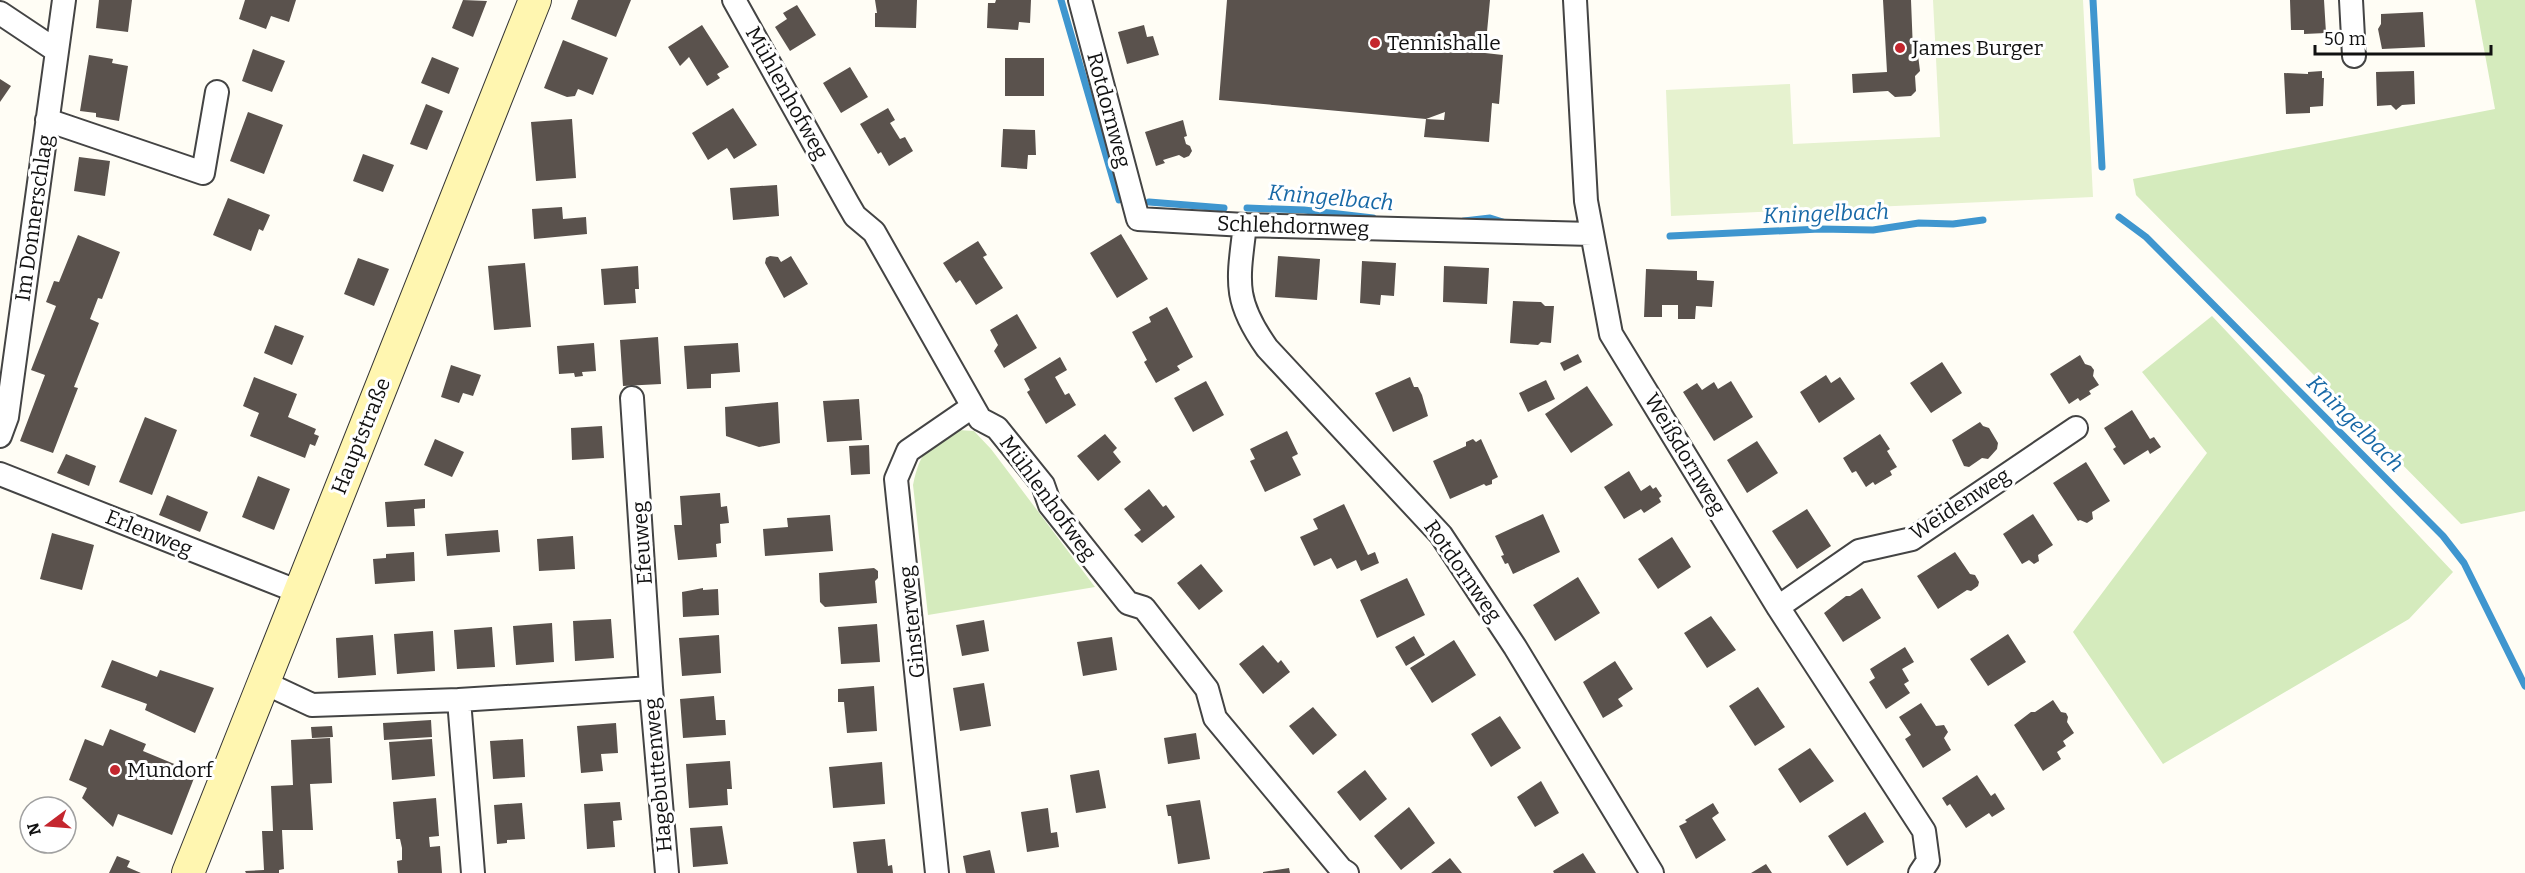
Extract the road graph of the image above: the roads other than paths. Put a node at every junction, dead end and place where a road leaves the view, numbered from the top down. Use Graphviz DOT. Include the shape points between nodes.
graph roads {
  1 [pos="64,0"];
  2 [pos="535,0"];
  3 [pos="735,0"];
  4 [pos="1080,0"];
  5 [pos="1575,0"];
  6 [pos="2351,0"];
  7 [pos="0,13"];
  8 [pos="57,51"];
  9 [pos="2354,57"];
  10 [pos="217,92"];
  11 [pos="47,120"];
  12 [pos="1138,219"];
  13 [pos="1245,225"];
  14 [pos="1592,234"];
  15 [pos="632,398"];
  16 [pos="972,407"];
  17 [pos="2,422"];
  18 [pos="2076,428"];
  19 [pos="0,474"];
  20 [pos="299,592"];
  21 [pos="1778,607"];
  22 [pos="265,683"];
  23 [pos="651,688"];
  24 [pos="459,700"];
  25 [pos="1924,867"];
  26 [pos="188,873"];
  27 [pos="473,873"];
  28 [pos="667,873"];
  29 [pos="937,873"];
  30 [pos="1347,873"];
  31 [pos="1652,873"];
  1 -- 8 [label="street, Im Donnerschlag"];
  2 -- 20 [label="street, Hauptstraße"];
  3 -- 16 [label="street, Mühlenhofweg" via="848,204 855,216 874,232"];
  4 -- 12 [label="street, Rotdornweg"];
  5 -- 14 [label="street, Weißdornweg" via="1586,201"];
  6 -- 9 [label="street"];
  7 -- 8 [label="street"];
  8 -- 11 [label="street, Im Donnerschlag"];
  10 -- 11 [label="street" via="202,184"];
  11 -- 17 [label="street, Im Donnerschlag"];
  12 -- 13 [label="street, Schlehdornweg"];
  13 -- 14 [label="street, Schlehdornweg"];
  13 -- 31 [label="street, Rotdornweg" via="1239,273 1241,300 1250,324 1441,535 1515,647"];
  14 -- 21 [label="street, Weißdornweg" via="1611,333"];
  15 -- 23 [label="street, Efeuweg"];
  16 -- 29 [label="street, Ginsterweg" via="908,451 896,479"];
  16 -- 30 [label="street, Mühlenhofweg" via="980,419 997,428 1043,485 1050,506 1128,603 1144,609 1207,689 1215,718"];
  18 -- 21 [label="street, Weidenweg" via="1912,539 1859,551"];
  19 -- 20 [label="street, Erlenweg"];
  20 -- 22 [label="street, Hauptstraße"];
  21 -- 25 [label="street, Weißdornweg" via="1924,831"];
  22 -- 24 [label="street, Hagebuttenweg" via="312,705"];
  22 -- 26 [label="street, Hauptstraße"];
  23 -- 24 [label="street, Hagebuttenweg"];
  23 -- 28 [label="street, Hagebuttenweg"];
  24 -- 27 [label="street"];
}
